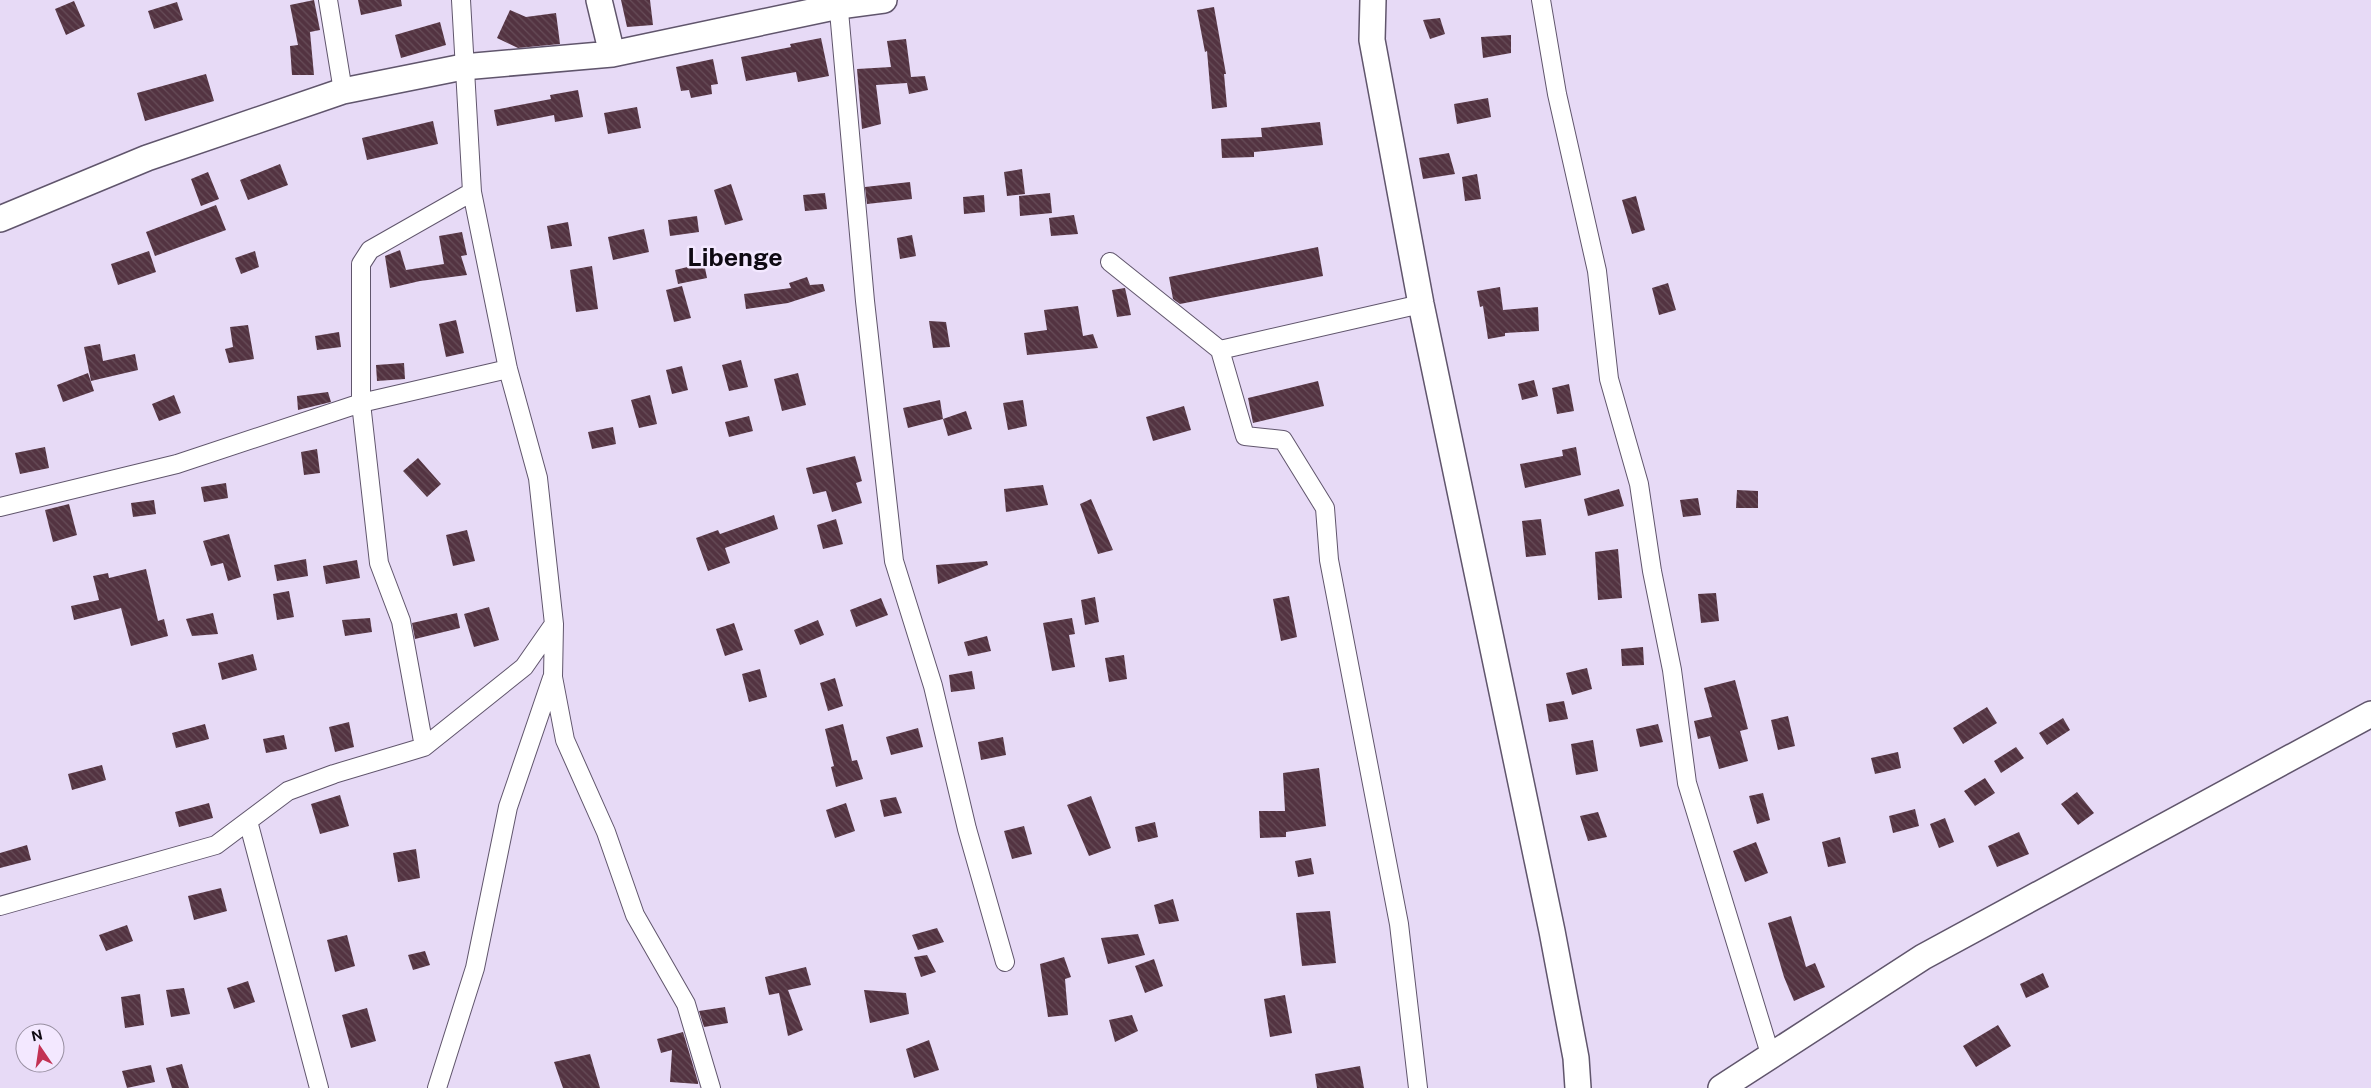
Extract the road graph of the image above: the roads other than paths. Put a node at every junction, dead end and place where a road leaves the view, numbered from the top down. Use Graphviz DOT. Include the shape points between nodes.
graph roads {
  1 [pos="328,0"];
  2 [pos="461,0"];
  3 [pos="599,0"];
  4 [pos="884,0"];
  5 [pos="1373,0"];
  6 [pos="1541,0"];
  7 [pos="839,3"];
  8 [pos="612,54"];
  9 [pos="463,67"];
  10 [pos="343,91"];
  11 [pos="472,192"];
  12 [pos="0,219"];
  13 [pos="1110,262"];
  14 [pos="1421,304"];
  15 [pos="1220,350"];
  16 [pos="508,369"];
  17 [pos="361,403"];
  18 [pos="0,508"];
  19 [pos="554,624"];
  20 [pos="553,677"];
  21 [pos="2371,714"];
  22 [pos="424,747"];
  23 [pos="248,821"];
  24 [pos="0,906"];
  25 [pos="1005,962"];
  26 [pos="1771,1057"];
  27 [pos="319,1088"];
  28 [pos="436,1088"];
  29 [pos="711,1088"];
  30 [pos="1418,1088"];
  31 [pos="1578,1088"];
  32 [pos="1721,1088"];
  1 -- 10 [label="street"];
  2 -- 9 [label="street"];
  3 -- 8 [label="street"];
  4 -- 7 [label="street"];
  5 -- 14 [label="street" via="1372,40"];
  6 -- 26 [label="street" via="1557,94 1597,270 1609,379 1639,484 1688,783"];
  7 -- 8 [label="street"];
  7 -- 25 [label="street" via="865,302 894,561 933,686 967,829"];
  8 -- 9 [label="street"];
  9 -- 10 [label="street"];
  9 -- 11 [label="street"];
  10 -- 12 [label="street" via="147,158"];
  11 -- 16 [label="street"];
  11 -- 17 [label="street" via="370,250 361,264"];
  13 -- 15 [label="street"];
  14 -- 15 [label="street"];
  14 -- 31 [label="street" via="1552,931 1576,1058"];
  15 -- 30 [label="street" via="1245,436 1283,440 1325,508 1329,560 1399,924"];
  16 -- 17 [label="street"];
  16 -- 19 [label="street" via="538,478"];
  17 -- 18 [label="street" via="176,464"];
  17 -- 22 [label="street" via="379,563 401,621"];
  19 -- 20 [label="street"];
  19 -- 22 [label="street" via="524,667"];
  20 -- 28 [label="street" via="508,807 475,968"];
  20 -- 29 [label="street" via="565,740 606,832 635,915 686,1004"];
  21 -- 26 [label="street" via="1923,958"];
  22 -- 23 [label="street" via="288,791"];
  23 -- 24 [label="street" via="216,845"];
  23 -- 27 [label="street"];
  26 -- 32 [label="street"];
}
